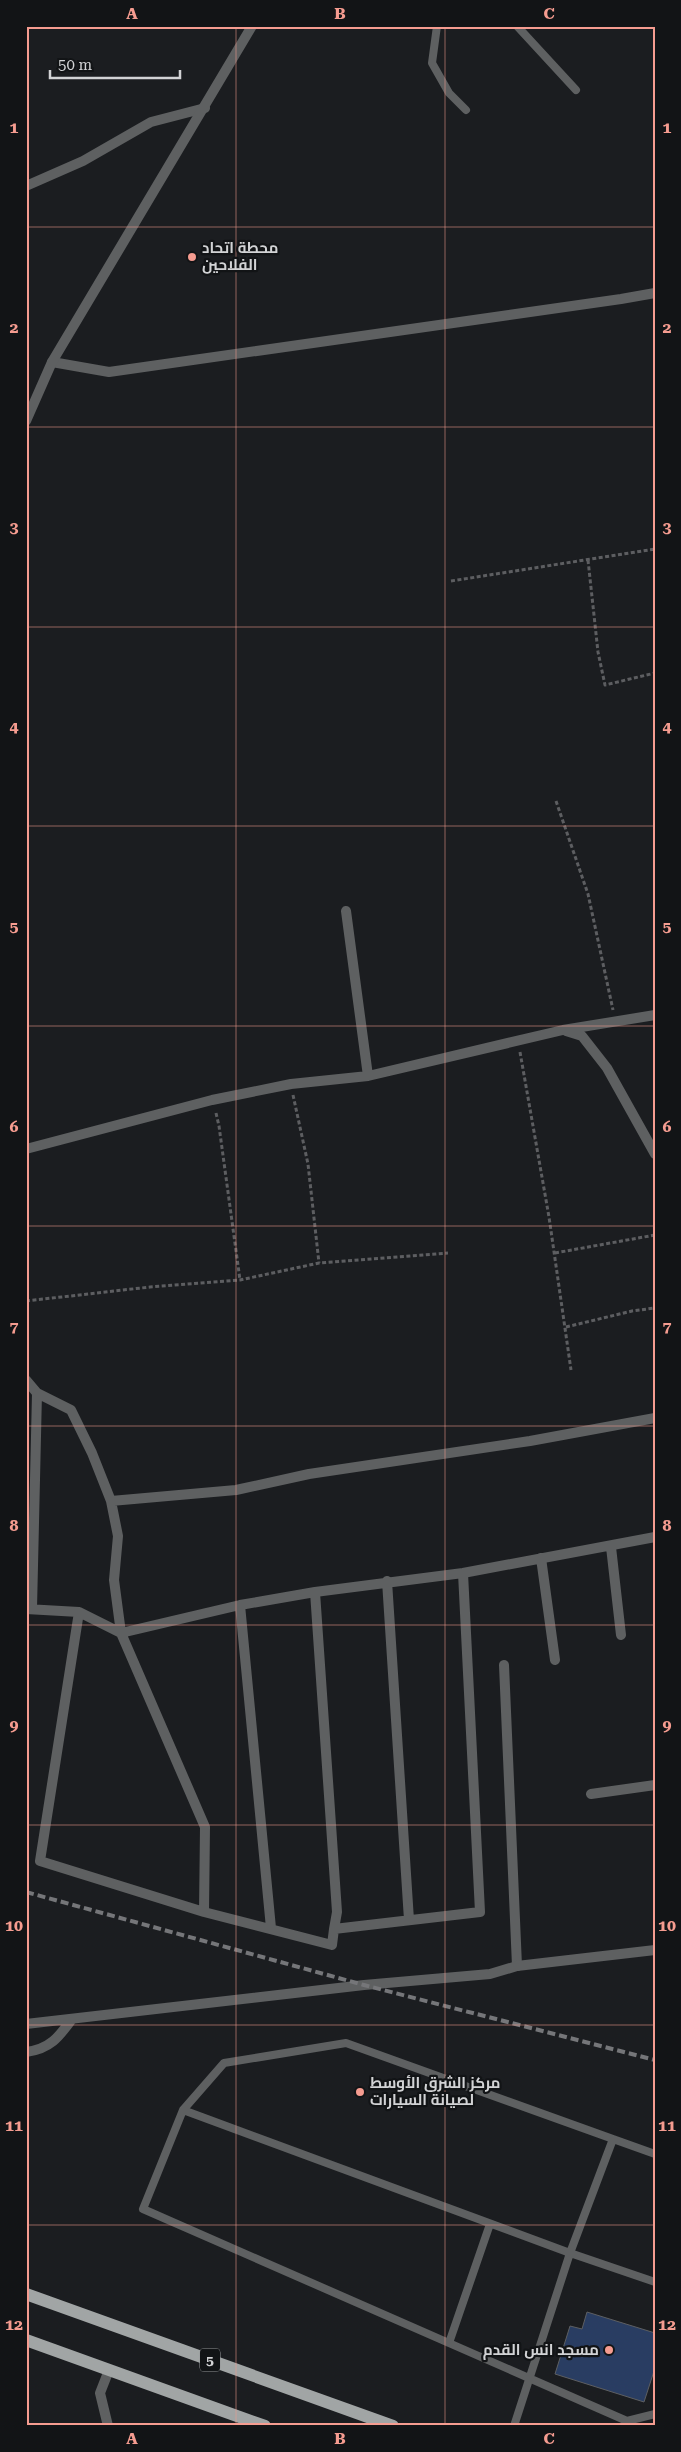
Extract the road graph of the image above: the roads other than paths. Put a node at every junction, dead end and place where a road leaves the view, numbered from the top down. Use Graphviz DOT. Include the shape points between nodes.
graph roads {
  1 [pos="252,26"];
  2 [pos="437,26"];
  3 [pos="517,26"];
  4 [pos="576,90"];
  5 [pos="205,108"];
  6 [pos="466,110"];
  7 [pos="26,186"];
  8 [pos="655,292"];
  9 [pos="52,362"];
  10 [pos="26,421"];
  11 [pos="346,911"];
  12 [pos="655,1015"];
  13 [pos="563,1030"];
  14 [pos="368,1076"];
  15 [pos="26,1149"];
  16 [pos="655,1154"];
  17 [pos="26,1380"];
  18 [pos="38,1392"];
  19 [pos="655,1418"];
  20 [pos="111,1502"];
  21 [pos="655,1537"];
  22 [pos="611,1547"];
  23 [pos="541,1558"];
  24 [pos="463,1573"];
  25 [pos="387,1581"];
  26 [pos="315,1592"];
  27 [pos="240,1605"];
  28 [pos="29,1609"];
  29 [pos="79,1612"];
  30 [pos="121,1634"];
  31 [pos="622,1635"];
  32 [pos="555,1660"];
  33 [pos="504,1665"];
  34 [pos="655,1785"];
  35 [pos="591,1794"];
  36 [pos="204,1912"];
  37 [pos="409,1920"];
  38 [pos="270,1928"];
  39 [pos="334,1929"];
  40 [pos="655,1950"];
  41 [pos="517,1966"];
  42 [pos="72,2018"];
  43 [pos="26,2024"];
  44 [pos="26,2052"];
  45 [pos="183,2110"];
  46 [pos="613,2139"];
  47 [pos="655,2154"];
  48 [pos="490,2224"];
  49 [pos="570,2253"];
  50 [pos="655,2282"];
  51 [pos="26,2294"];
  52 [pos="26,2340"];
  53 [pos="449,2343"];
  54 [pos="109,2370"];
  55 [pos="529,2378"];
  56 [pos="655,2414"];
  57 [pos="108,2426"];
  58 [pos="265,2426"];
  59 [pos="393,2426"];
  60 [pos="514,2426"];
  1 -- 5 [label="street"];
  2 -- 6 [label="lane" via="432,63 449,93"];
  3 -- 4 [label="lane"];
  5 -- 7 [label="street" via="151,122 83,161"];
  5 -- 9 [label="street"];
  8 -- 9 [label="street" via="109,372"];
  9 -- 10 [label="street"];
  11 -- 14 [label="street"];
  12 -- 13 [label="street"];
  13 -- 14 [label="street"];
  13 -- 16 [label="street" via="582,1036 608,1068"];
  14 -- 15 [label="street" via="291,1084 212,1100"];
  17 -- 18 [label="street"];
  18 -- 20 [label="street" via="71,1410"];
  18 -- 28 [label="street"];
  19 -- 20 [label="street" via="530,1441 309,1474 236,1490"];
  20 -- 30 [label="street" via="118,1536 114,1580"];
  21 -- 22 [label="street"];
  22 -- 23 [label="street"];
  22 -- 31 [label="street"];
  23 -- 24 [label="street"];
  23 -- 32 [label="street"];
  24 -- 25 [label="street"];
  24 -- 37 [label="street" via="480,1912"];
  25 -- 26 [label="street"];
  25 -- 37 [label="street"];
  26 -- 27 [label="street"];
  26 -- 39 [label="street" via="337,1912"];
  27 -- 30 [label="street"];
  27 -- 38 [label="street"];
  28 -- 29 [label="street"];
  29 -- 30 [label="street"];
  29 -- 36 [label="street" via="40,1861"];
  30 -- 36 [label="street" via="205,1827"];
  33 -- 41 [label="street"];
  34 -- 35 [label="street"];
  36 -- 38 [label="street"];
  37 -- 39 [label="street"];
  38 -- 39 [label="street" via="332,1945"];
  40 -- 41 [label="street"];
  41 -- 42 [label="street" via="490,1974"];
  42 -- 43 [label="street"];
  42 -- 44 [label="street" via="58,2039"];
  45 -- 46 [label="lane" via="224,2062 346,2043"];
  45 -- 48 [label="lane"];
  45 -- 53 [label="lane" via="142,2209"];
  46 -- 47 [label="lane"];
  46 -- 49 [label="lane"];
  48 -- 49 [label="lane"];
  48 -- 53 [label="lane"];
  49 -- 50 [label="lane"];
  49 -- 55 [label="lane"];
  51 -- 59 [label="main road, 5"];
  52 -- 54 [label="main road"];
  53 -- 55 [label="lane"];
  54 -- 57 [label="street" via="100,2393"];
  54 -- 58 [label="main road"];
  55 -- 56 [label="lane" via="627,2421"];
  55 -- 60 [label="lane"];
}
